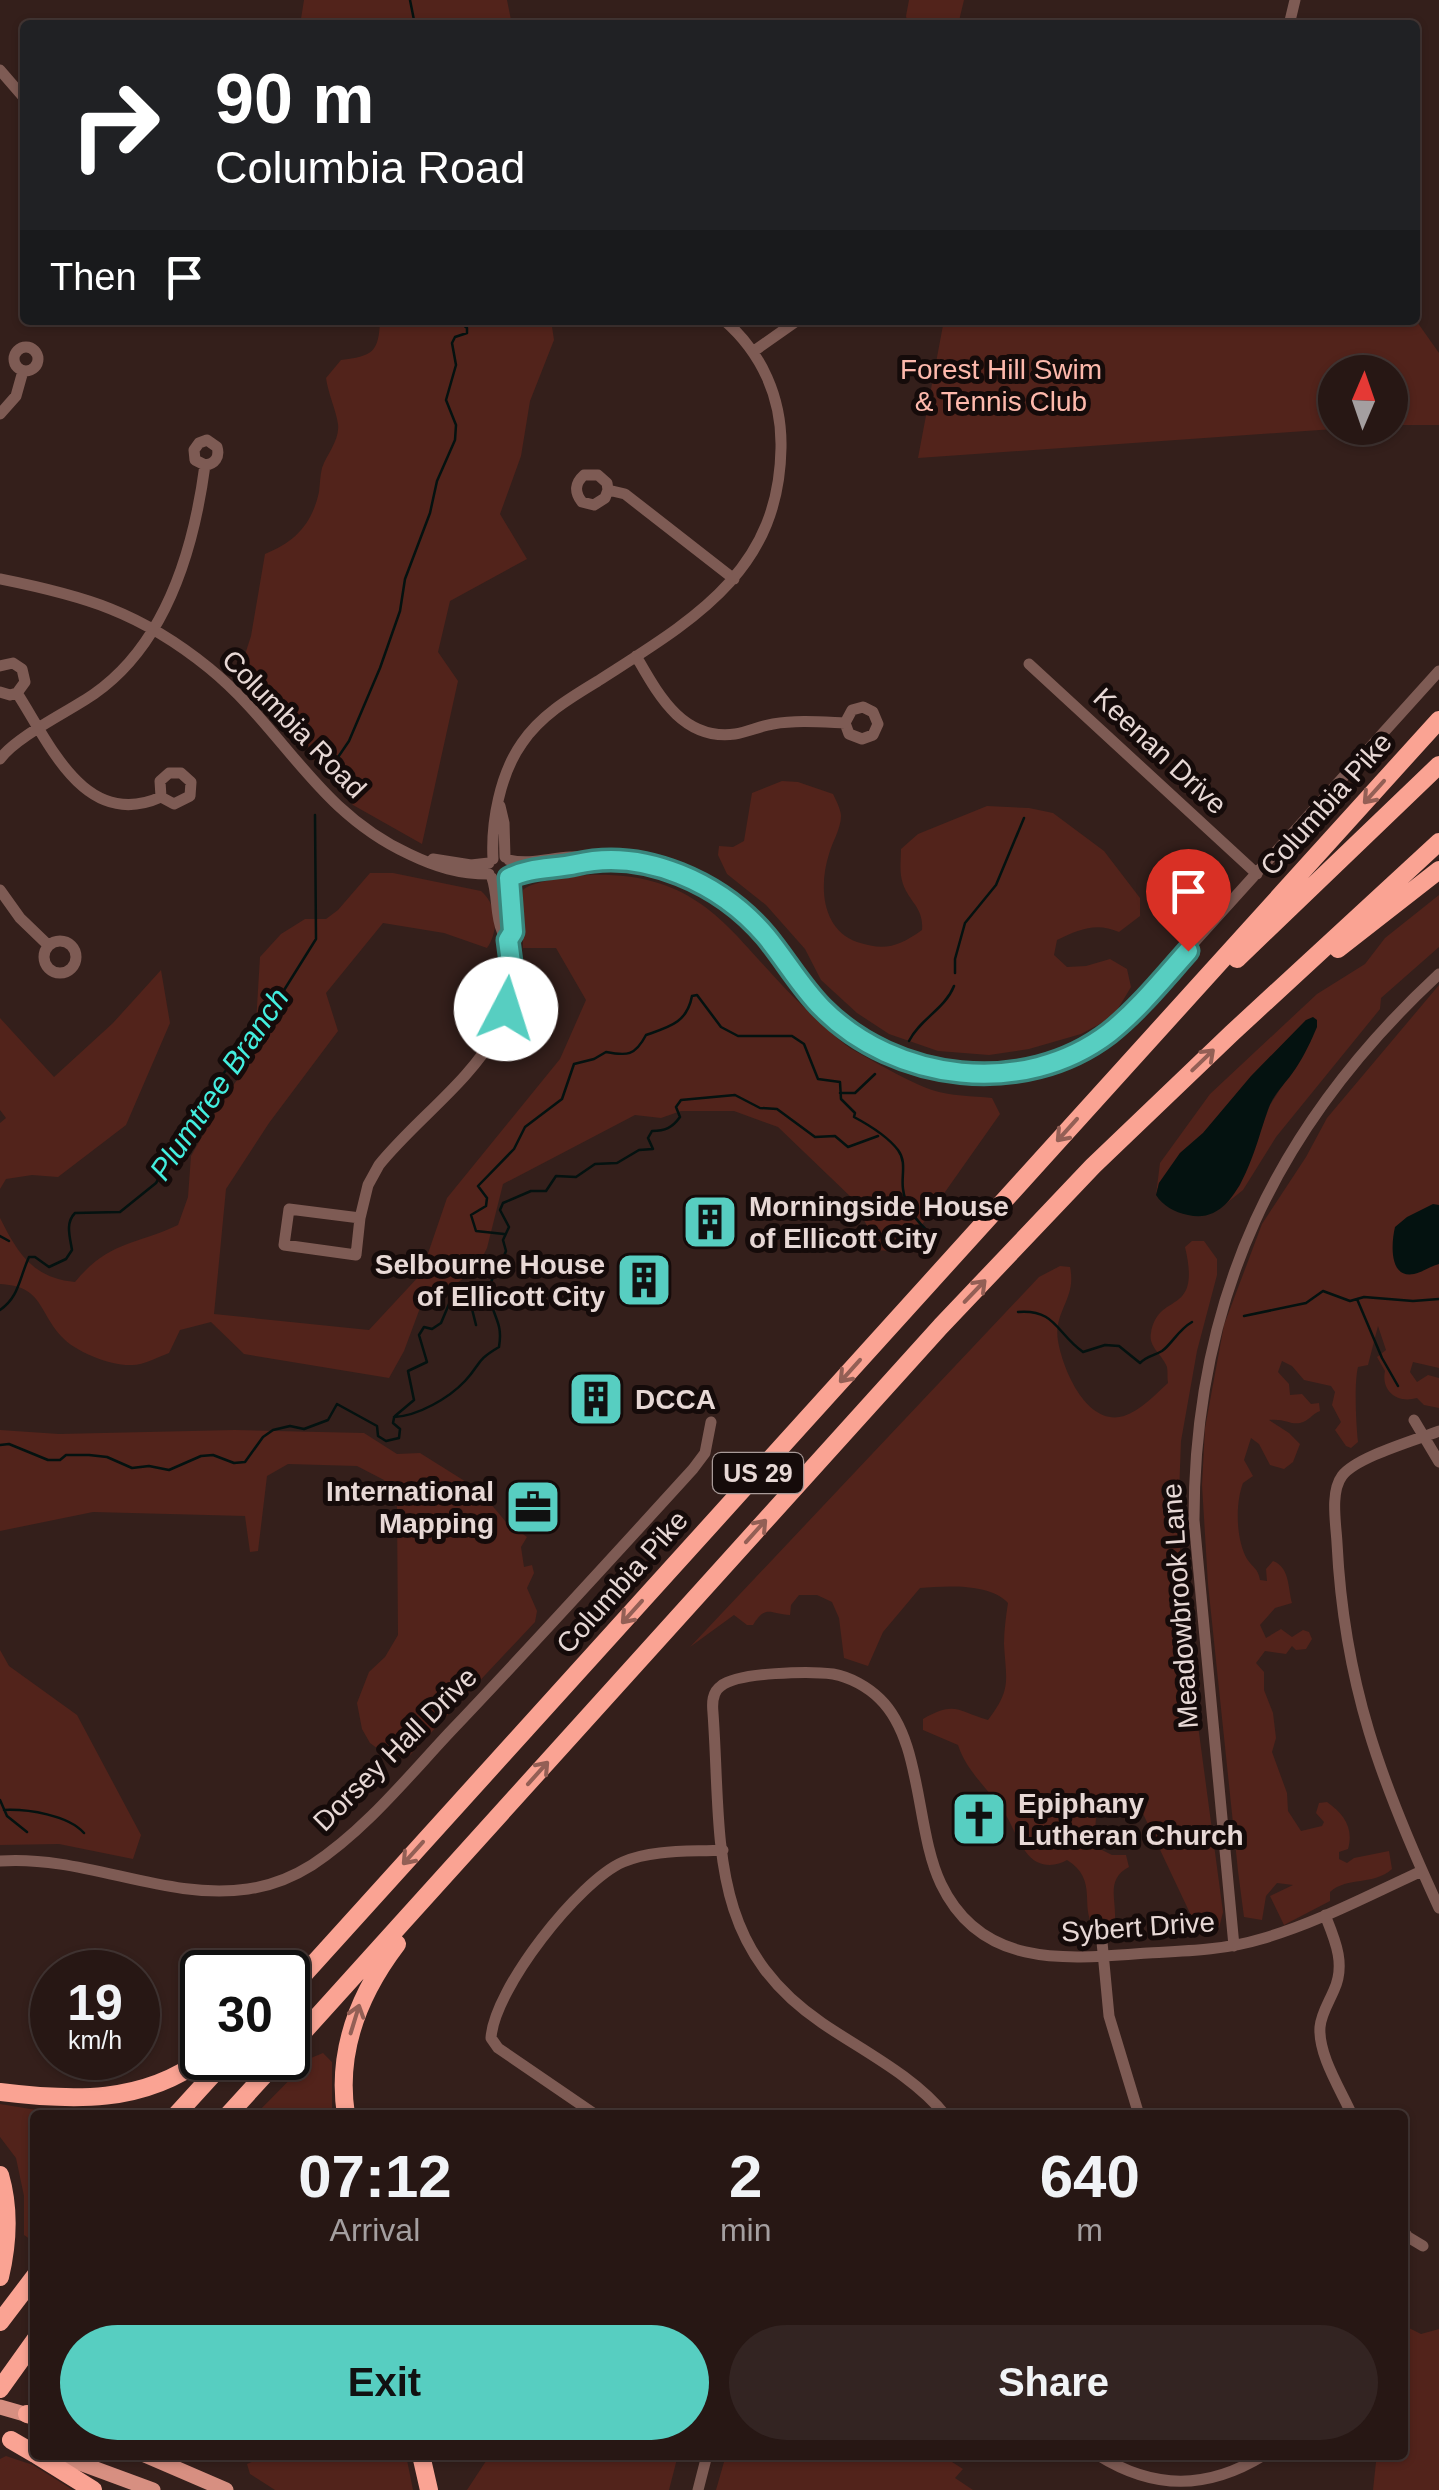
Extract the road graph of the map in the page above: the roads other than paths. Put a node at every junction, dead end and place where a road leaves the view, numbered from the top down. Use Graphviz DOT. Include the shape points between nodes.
graph roads {
  1 [pos="0,70"];
  2 [pos="20,93"];
  3 [pos="729,325"];
  4 [pos="791,325"];
  5 [pos="754,352"];
  6 [pos="23,371"];
  7 [pos="0,414"];
  8 [pos="205,465"];
  9 [pos="608,490"];
  10 [pos="734,579"];
  11 [pos="0,582"];
  12 [pos="153,628"];
  13 [pos="636,656"];
  14 [pos="1029,664"];
  15 [pos="0,666"];
  16 [pos="1439,671"];
  17 [pos="0,692"];
  18 [pos="17,694"];
  19 [pos="1439,720"];
  20 [pos="845,723"];
  21 [pos="41,729"];
  22 [pos="0,759"];
  23 [pos="1439,765"];
  24 [pos="162,797"];
  25 [pos="1439,842"];
  26 [pos="594,858"];
  27 [pos="496,865"];
  28 [pos="1439,870"];
  29 [pos="1257,874"];
  30 [pos="510,877"];
  31 [pos="0,890"];
  32 [pos="508,940"];
  33 [pos="48,945"];
  34 [pos="1439,974"];
  35 [pos="1232,1032"];
  36 [pos="1133,1058"];
  37 [pos="360,1218"];
  38 [pos="1414,1420"];
  39 [pos="711,1422"];
  40 [pos="1439,1431"];
  41 [pos="1422,1438"];
  42 [pos="1439,1462"];
  43 [pos="473,1845"];
  44 [pos="723,1850"];
  45 [pos="0,1860"];
  46 [pos="1422,1871"];
  47 [pos="382,1888"];
  48 [pos="1439,1908"];
  49 [pos="1325,1915"];
  50 [pos="1102,1942"];
  51 [pos="1234,1946"];
  52 [pos="1104,1957"];
  53 [pos="310,1958"];
  54 [pos="310,1968"];
  55 [pos="310,2025"];
  56 [pos="180,2071"];
  57 [pos="208,2080"];
  58 [pos="260,2080"];
  59 [pos="0,2092"];
  60 [pos="181,2110"];
  61 [pos="233,2110"];
  62 [pos="346,2110"];
  63 [pos="589,2110"];
  64 [pos="940,2110"];
  65 [pos="1137,2110"];
  66 [pos="1350,2110"];
  67 [pos="0,2174"];
  68 [pos="1408,2237"];
  69 [pos="1423,2246"];
  70 [pos="0,2277"];
  71 [pos="30,2283"];
  72 [pos="0,2322"];
  73 [pos="30,2347"];
  74 [pos="0,2389"];
  75 [pos="0,2407"];
  76 [pos="30,2415"];
  77 [pos="6,2439"];
  78 [pos="30,2449"];
  79 [pos="48,2460"];
  80 [pos="72,2460"];
  81 [pos="157,2460"];
  82 [pos="422,2460"];
  83 [pos="706,2460"];
  84 [pos="1108,2460"];
  85 [pos="1255,2460"];
  86 [pos="93,2490"];
  87 [pos="153,2490"];
  88 [pos="226,2490"];
  89 [pos="429,2490"];
  90 [pos="698,2490"];
  1 -- 2 [label="street"];
  3 -- 5 [label="street"];
  4 -- 5 [label="street"];
  5 -- 10 [label="street" via="778,406 780,471 764,530"];
  6 -- 7 [label="street" via="16,396"];
  8 -- 12 [label="street" via="190,544"];
  9 -- 10 [label="street" via="625,494"];
  10 -- 13 [label="street" via="698,615"];
  11 -- 12 [label="street, Columbia Road" via="91,600"];
  12 -- 21 [label="street" via="109,682"];
  12 -- 27 [label="street, Columbia Road" via="236,693 348,818 414,856"];
  13 -- 20 [label="street" via="672,711 709,732"];
  13 -- 27 [label="street" via="555,708 512,758"];
  14 -- 29 [label="street, Keenan Drive"];
  15 -- 18 [label="street" via="22,669 26,682"];
  16 -- 29 [label="street, Columbia Road"];
  17 -- 18 [label="street"];
  18 -- 21 [label="street"];
  19 -- 36 [label="highway, Columbia Pike / US 29, one-way"];
  21 -- 22 [label="street"];
  21 -- 24 [label="street" via="87,792 125,803"];
  23 -- 36 [label="highway"];
  25 -- 35 [label="highway, US 29"];
  26 -- 27 [label="street, Columbia Road"];
  26 -- 29 [label="street, Columbia Road" via="654,866 711,890 764,933 820,1007 859,1038 924,1067 973,1074 1055,1061 1107,1035"];
  26 -- 30 [label="street, Columbia Road"];
  27 -- 30 [label="street" via="513,867"];
  27 -- 30 [label="street, Columbia Road" via="499,881"];
  27 -- 32 [label="street"];
  28 -- 35 [label="highway"];
  30 -- 32 [label="street"];
  31 -- 33 [label="street"];
  32 -- 37 [label="street" via="509,996 490,1046 380,1165"];
  34 -- 51 [label="street, Meadowbrook Lane" via="1358,1059 1293,1149 1258,1212 1208,1360 1194,1520"];
  43 -- 35 [label="highway, US 29, one-way" via="954,1313"];
  36 -- 47 [label="highway, Columbia Pike / US 29, one-way"];
  37 -- 37 [label="street" via="289,1209 284,1245 356,1255"];
  38 -- 41 [label="street"];
  39 -- 45 [label="street, Dorsey Hall Drive" via="705,1453 558,1618 400,1785 313,1864 269,1884 214,1892 49,1860"];
  40 -- 41 [label="street"];
  41 -- 42 [label="street"];
  41 -- 46 [label="street" via="1352,1468 1336,1496 1340,1598 1356,1688 1384,1784"];
  43 -- 55 [label="highway, US 29"];
  62 -- 43 [label="highway, one-way" via="345,2061 366,1988"];
  44 -- 52 [label="street, Sybert Drive" via="713,1714 718,1688 742,1678 848,1678 890,1711 902,1735 933,1866 960,1914 1026,1954"];
  44 -- 63 [label="street" via="638,1857 592,1883 528,1958 494,2020 492,2038 506,2054"];
  44 -- 64 [label="street" via="734,1916 770,1978"];
  46 -- 48 [label="street"];
  46 -- 49 [label="street, Sybert Drive"];
  47 -- 53 [label="highway"];
  47 -- 54 [label="highway, Columbia Pike / US 29"];
  49 -- 51 [label="street, Sybert Drive"];
  49 -- 66 [label="street" via="1340,1964 1321,2042"];
  50 -- 52 [label="street"];
  51 -- 52 [label="street, Sybert Drive"];
  52 -- 65 [label="street" via="1109,2016"];
  56 -- 59 [label="highway" via="110,2096"];
  57 -- 60 [label="highway"];
  58 -- 61 [label="highway"];
  67 -- 70 [label="highway" via="7,2210"];
  68 -- 69 [label="street"];
  71 -- 72 [label="highway"];
  73 -- 74 [label="highway"];
  75 -- 76 [label="main road"];
  77 -- 78 [label="highway"];
  79 -- 86 [label="highway"];
  80 -- 87 [label="main road"];
  81 -- 88 [label="main road"];
  82 -- 89 [label="highway"];
  83 -- 90 [label="street"];
  84 -- 85 [label="street" via="1142,2477 1193,2483"];
}
